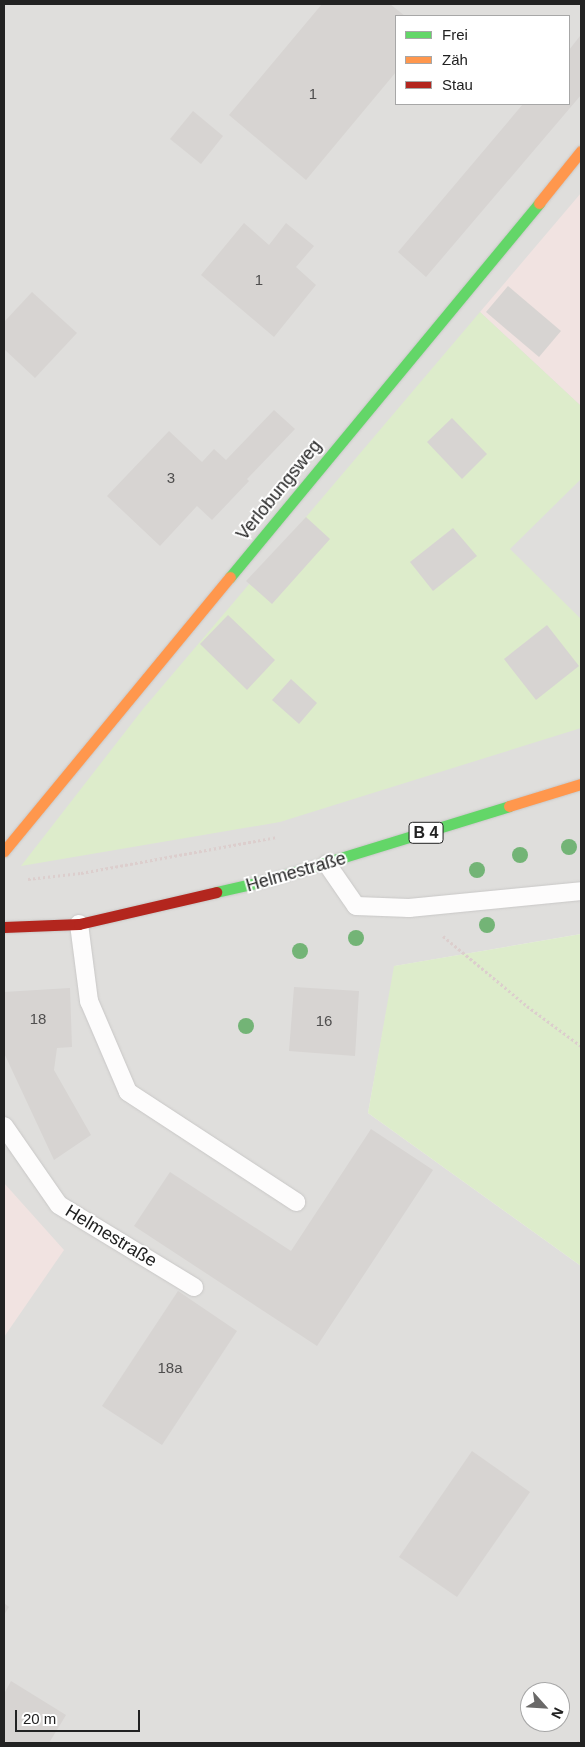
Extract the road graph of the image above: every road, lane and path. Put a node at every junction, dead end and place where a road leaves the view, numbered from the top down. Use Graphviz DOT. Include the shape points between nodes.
graph roads {
  1 [pos="581,151"];
  2 [pos="581,784"];
  3 [pos="283,836"];
  4 [pos="4,851"];
  5 [pos="328,864"];
  6 [pos="23,880"];
  7 [pos="581,891"];
  8 [pos="410,908"];
  9 [pos="79,924"];
  10 [pos="4,927"];
  11 [pos="581,1046"];
  12 [pos="4,1126"];
  13 [pos="296,1202"];
  14 [pos="194,1287"];
  15 [pos="581,1740"];
  16 [pos="577,1743"];
  1 -- 4 [label="street, Verlobungsweg"];
  2 -- 5 [label="street, Helmestraße / B 4"];
  3 -- 6 [label="path"];
  5 -- 8 [label="lane" via="356,906"];
  5 -- 9 [label="street, Helmestraße / B 4"];
  7 -- 8 [label="lane"];
  8 -- 11 [label="path" via="527,1006"];
  9 -- 10 [label="street, Helmestraße / B 4"];
  9 -- 13 [label="lane" via="89,1000 128,1092"];
  12 -- 14 [label="lane, Helmestraße" via="59,1205"];
  15 -- 16 [label="path"];
}
